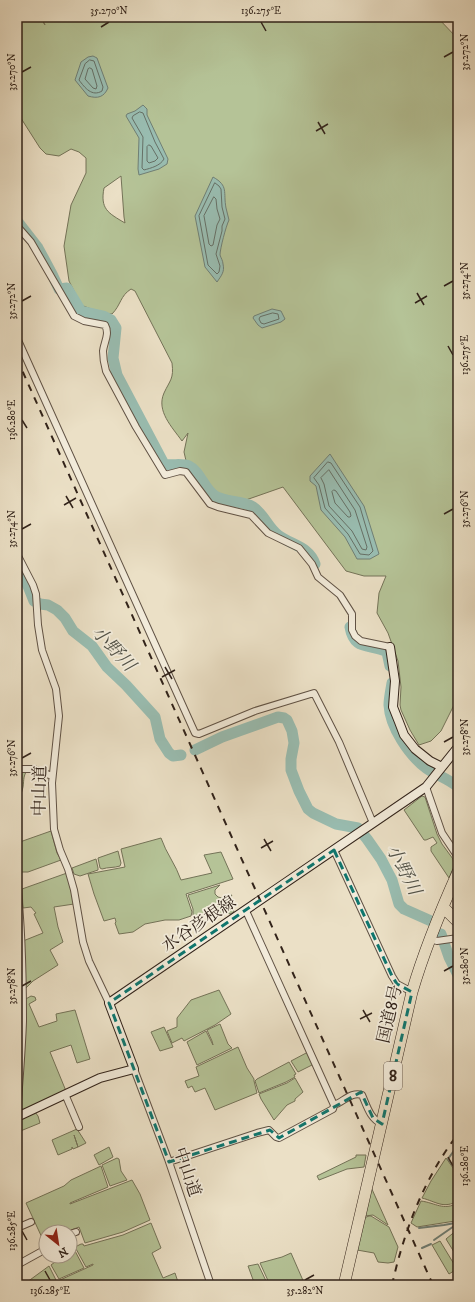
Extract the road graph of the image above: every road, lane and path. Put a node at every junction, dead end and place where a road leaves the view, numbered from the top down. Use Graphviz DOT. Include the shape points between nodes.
graph roads {
  1 [pos="17,226"];
  2 [pos="17,338"];
  3 [pos="17,554"];
  4 [pos="390,647"];
  5 [pos="458,747"];
  6 [pos="17,769"];
  7 [pos="438,771"];
  8 [pos="52,776"];
  9 [pos="426,787"];
  10 [pos="373,823"];
  11 [pos="334,850"];
  12 [pos="458,857"];
  13 [pos="458,872"];
  14 [pos="17,883"];
  15 [pos="443,907"];
  16 [pos="246,911"];
  17 [pos="458,922"];
  18 [pos="458,938"];
  19 [pos="439,939"];
  20 [pos="412,992"];
  21 [pos="110,1002"];
  22 [pos="134,1069"];
  23 [pos="65,1094"];
  24 [pos="334,1105"];
  25 [pos="17,1116"];
  26 [pos="382,1124"];
  27 [pos="79,1127"];
  28 [pos="169,1162"];
  29 [pos="31,1222"];
  30 [pos="17,1228"];
  31 [pos="38,1253"];
  32 [pos="17,1265"];
  33 [pos="211,1285"];
  34 [pos="344,1285"];
  1 -- 4 [label="street" via="30,242 74,316 84,322 105,325 108,332 103,351 106,371 165,475 186,472 210,504 251,515 268,533 299,548 318,576 340,595 352,614 352,630 355,636 361,641"];
  2 -- 10 [label="street" via="195,733 199,734 255,711 314,693 339,742"];
  3 -- 8 [label="street, 中山道" via="33,585 42,650 56,689 58,716"];
  4 -- 7 [label="main road" via="395,681 393,707 404,735"];
  5 -- 7 [label="main road, 水谷彦根線"];
  6 -- 8 [label="street" via="34,768"];
  7 -- 9 [label="main road, 水谷彦根線"];
  8 -- 21 [label="street, 中山道" via="54,829 74,890 83,942"];
  9 -- 10 [label="main road, 水谷彦根線"];
  9 -- 12 [label="street" via="442,833"];
  10 -- 11 [label="main road, 水谷彦根線"];
  11 -- 16 [label="main road, 水谷彦根線"];
  11 -- 20 [label="street" via="392,976 397,984"];
  13 -- 15 [label="highway, 国道8号 / 8"];
  14 -- 25 [label="street" via="23,993"];
  15 -- 17 [label="highway"];
  15 -- 19 [label="highway, 国道8号 / 8"];
  16 -- 21 [label="main road, 水谷彦根線"];
  16 -- 24 [label="street"];
  18 -- 19 [label="street"];
  19 -- 20 [label="highway, 国道8号 / 8" via="419,968"];
  20 -- 26 [label="highway, 国道8号 / 8"];
  21 -- 22 [label="main road"];
  22 -- 23 [label="main road" via="100,1078"];
  22 -- 28 [label="street, 中山道"];
  23 -- 25 [label="main road"];
  23 -- 27 [label="street"];
  24 -- 26 [label="street" via="351,1096 362,1095 373,1118"];
  24 -- 28 [label="street" via="333,1109 280,1138 276,1138 269,1130"];
  26 -- 34 [label="highway, 国道8号 / 8"];
  28 -- 33 [label="street, 中山道"];
  29 -- 30 [label="street"];
  31 -- 32 [label="street"];
}
